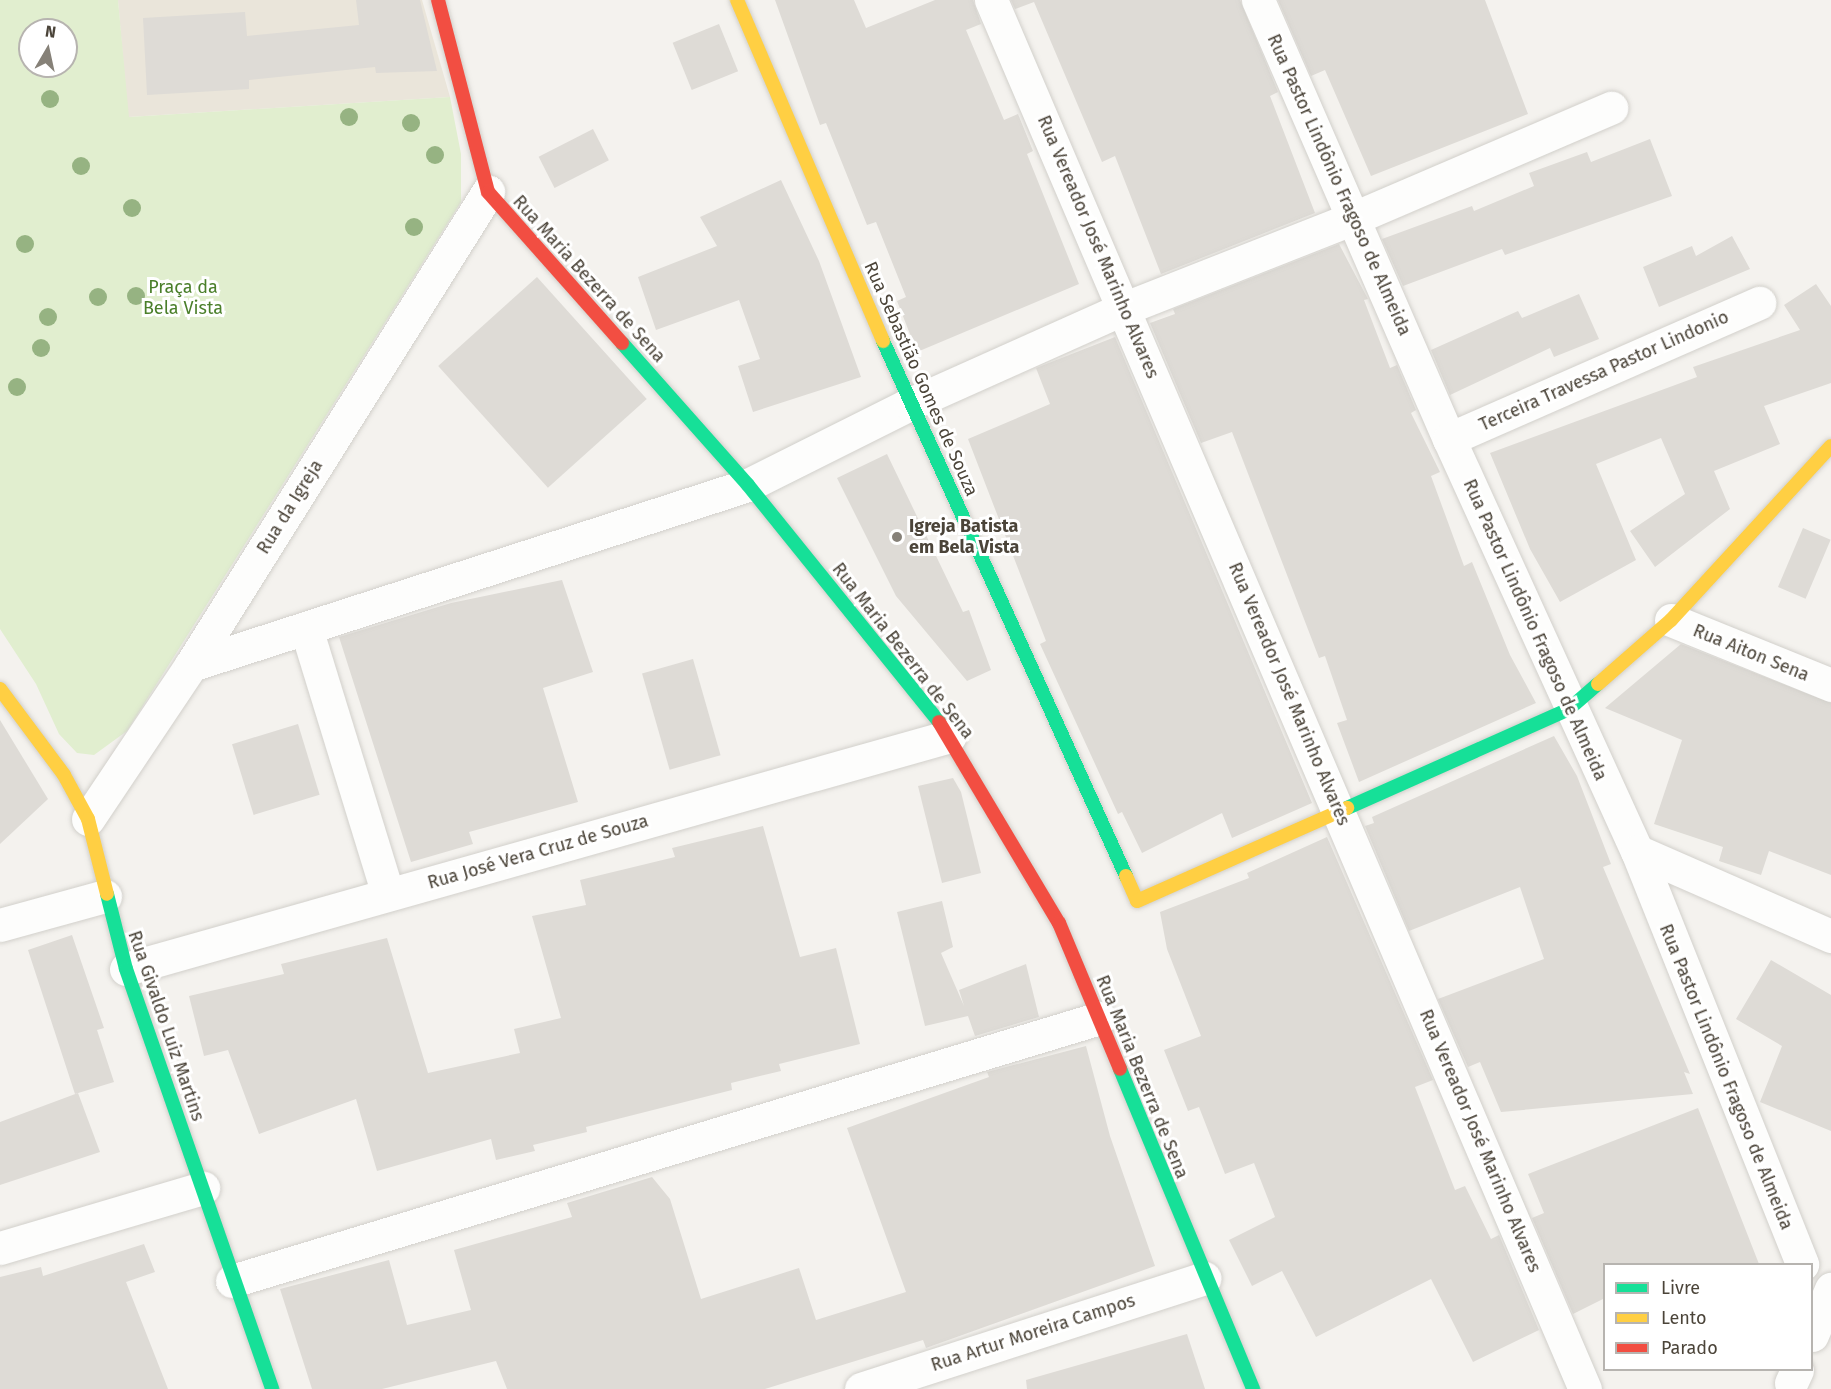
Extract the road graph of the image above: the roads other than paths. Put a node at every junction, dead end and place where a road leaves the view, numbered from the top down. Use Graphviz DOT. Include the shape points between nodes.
graph roads {
  1 [pos="438,0"];
  2 [pos="737,0"];
  3 [pos="991,0"];
  4 [pos="1258,0"];
  5 [pos="1611,108"];
  6 [pos="488,192"];
  7 [pos="1354,218"];
  8 [pos="1759,303"];
  9 [pos="1125,308"];
  10 [pos="910,404"];
  11 [pos="1449,439"];
  12 [pos="1831,446"];
  13 [pos="748,485"];
  14 [pos="1671,620"];
  15 [pos="306,628"];
  16 [pos="191,665"];
  17 [pos="1831,685"];
  18 [pos="0,689"];
  19 [pos="1569,709"];
  20 [pos="950,736"];
  21 [pos="1340,813"];
  22 [pos="88,819"];
  23 [pos="1636,851"];
  24 [pos="388,894"];
  25 [pos="105,896"];
  26 [pos="1,923"];
  27 [pos="1831,936"];
  28 [pos="126,969"];
  29 [pos="1100,1018"];
  30 [pos="202,1188"];
  31 [pos="0,1248"];
  32 [pos="1802,1263"];
  33 [pos="1204,1278"];
  34 [pos="232,1281"];
  35 [pos="272,1389"];
  36 [pos="861,1389"];
  37 [pos="1253,1389"];
  38 [pos="1585,1389"];
  1 -- 6 [label="street, Rua Maria Bezerra de Sena"];
  2 -- 10 [label="street, Rua Sebastião Gomes de Souza"];
  3 -- 9 [label="street, Rua Vereador José Marinho Alvares"];
  4 -- 7 [label="street, Rua Pastor Lindônio Fragoso de Almeida"];
  5 -- 7 [label="street"];
  6 -- 13 [label="street, Rua Maria Bezerra de Sena"];
  6 -- 16 [label="street, Rua da Igreja"];
  7 -- 9 [label="street"];
  7 -- 11 [label="street, Rua Pastor Lindônio Fragoso de Almeida"];
  8 -- 11 [label="street, Terceira Travessa Pastor Lindonio"];
  9 -- 10 [label="street"];
  9 -- 21 [label="street, Rua Vereador José Marinho Alvares"];
  10 -- 13 [label="street"];
  10 -- 21 [label="street, Rua Sebastião Gomes de Souza" via="1137,901"];
  11 -- 19 [label="street, Rua Pastor Lindônio Fragoso de Almeida"];
  12 -- 14 [label="street"];
  13 -- 15 [label="street"];
  13 -- 20 [label="street, Rua Maria Bezerra de Sena"];
  14 -- 17 [label="street, Rua Aiton Sena"];
  14 -- 19 [label="street"];
  15 -- 16 [label="street"];
  15 -- 24 [label="street"];
  16 -- 22 [label="street, Rua da Igreja"];
  18 -- 22 [label="street, Rua Givaldo Luiz Martins" via="64,775"];
  19 -- 21 [label="street"];
  19 -- 23 [label="street, Rua Pastor Lindônio Fragoso de Almeida"];
  20 -- 24 [label="street, Rua José Vera Cruz de Souza"];
  20 -- 29 [label="street, Rua Maria Bezerra de Sena" via="1059,923"];
  21 -- 38 [label="street, Rua Vereador José Marinho Alvares"];
  22 -- 25 [label="street, Rua Givaldo Luiz Martins"];
  23 -- 27 [label="street"];
  23 -- 32 [label="street, Rua Pastor Lindônio Fragoso de Almeida"];
  24 -- 28 [label="street, Rua José Vera Cruz de Souza"];
  25 -- 26 [label="street"];
  25 -- 28 [label="street, Rua Givaldo Luiz Martins"];
  28 -- 30 [label="street, Rua Givaldo Luiz Martins"];
  29 -- 33 [label="street, Rua Maria Bezerra de Sena"];
  29 -- 34 [label="street"];
  30 -- 31 [label="street"];
  30 -- 34 [label="street, Rua Givaldo Luiz Martins"];
  33 -- 36 [label="street, Rua Artur Moreira Campos"];
  33 -- 37 [label="street, Rua Maria Bezerra de Sena"];
  34 -- 35 [label="street, Rua Givaldo Luiz Martins"];
}
